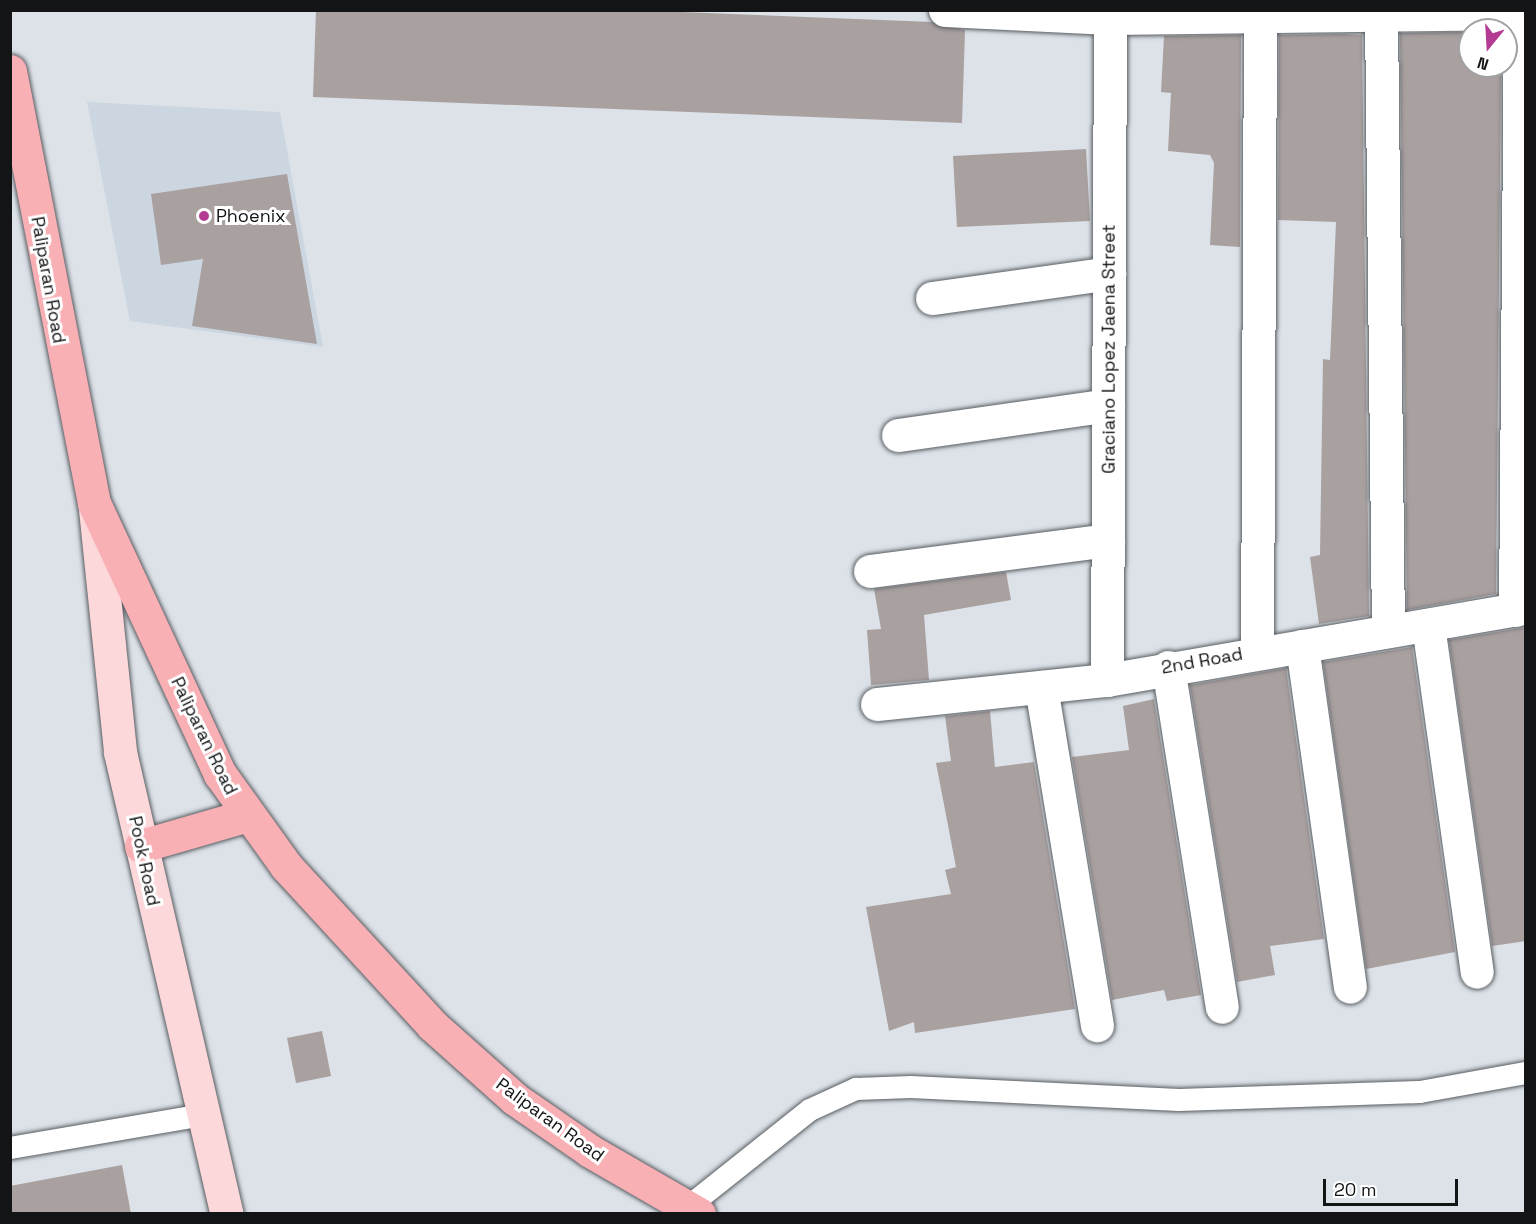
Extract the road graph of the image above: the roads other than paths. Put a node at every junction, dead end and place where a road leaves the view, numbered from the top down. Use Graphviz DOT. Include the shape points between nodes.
graph roads {
  1 [pos="945,10"];
  2 [pos="1435,12"];
  3 [pos="1303,13"];
  4 [pos="1523,13"];
  5 [pos="1381,15"];
  6 [pos="1260,16"];
  7 [pos="1110,18"];
  8 [pos="10,71"];
  9 [pos="1109,273"];
  10 [pos="932,298"];
  11 [pos="1108,405"];
  12 [pos="898,435"];
  13 [pos="94,502"];
  14 [pos="1108,540"];
  15 [pos="870,571"];
  16 [pos="1520,609"];
  17 [pos="1428,625"];
  18 [pos="1388,631"];
  19 [pos="1302,646"];
  20 [pos="1257,651"];
  21 [pos="1168,667"];
  22 [pos="1107,680"];
  23 [pos="1041,687"];
  24 [pos="877,704"];
  25 [pos="245,816"];
  26 [pos="141,846"];
  27 [pos="1477,972"];
  28 [pos="1350,987"];
  29 [pos="1222,1007"];
  30 [pos="1096,1025"];
  31 [pos="1526,1073"];
  32 [pos="203,1115"];
  33 [pos="10,1148"];
  34 [pos="694,1210"];
  35 [pos="226,1214"];
  1 -- 7 [label="street"];
  2 -- 4 [label="street"];
  2 -- 5 [label="street"];
  3 -- 5 [label="street"];
  3 -- 6 [label="street"];
  4 -- 16 [label="street"];
  5 -- 18 [label="street"];
  6 -- 7 [label="street"];
  6 -- 20 [label="street"];
  7 -- 9 [label="street, Graciano Lopez Jaena Street"];
  8 -- 13 [label="main road, Paliparan Road"];
  9 -- 10 [label="street"];
  9 -- 11 [label="street, Graciano Lopez Jaena Street"];
  11 -- 12 [label="street"];
  11 -- 14 [label="street, Graciano Lopez Jaena Street"];
  13 -- 25 [label="main road, Paliparan Road" via="220,774"];
  13 -- 26 [label="street, Pook Road" via="120,752"];
  14 -- 15 [label="street"];
  14 -- 22 [label="street, Graciano Lopez Jaena Street"];
  16 -- 17 [label="street, 2nd Road"];
  17 -- 18 [label="street, 2nd Road"];
  17 -- 27 [label="street"];
  18 -- 19 [label="street, 2nd Road"];
  19 -- 20 [label="street, 2nd Road"];
  19 -- 28 [label="street"];
  20 -- 21 [label="street, 2nd Road"];
  21 -- 22 [label="street, 2nd Road"];
  21 -- 29 [label="street"];
  22 -- 23 [label="street, 2nd Road"];
  23 -- 24 [label="street, 2nd Road"];
  23 -- 30 [label="street"];
  25 -- 26 [label="main road"];
  25 -- 34 [label="main road, Paliparan Road" via="378,970 515,1099"];
  26 -- 32 [label="street, Pook Road"];
  31 -- 34 [label="lane" via="1420,1092 1179,1100 911,1087 856,1089 810,1110"];
  32 -- 33 [label="lane"];
  32 -- 35 [label="street, Pook Road"];
}
